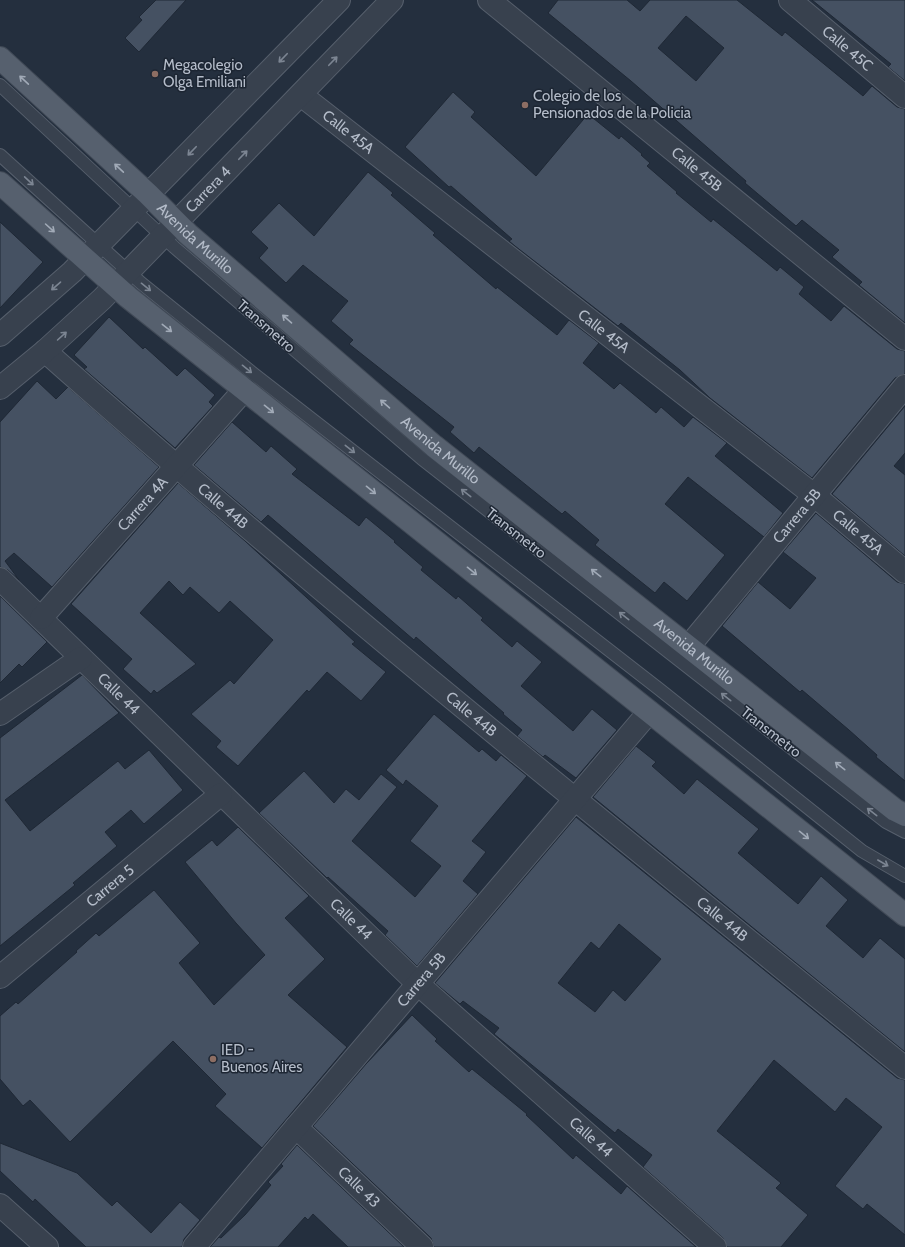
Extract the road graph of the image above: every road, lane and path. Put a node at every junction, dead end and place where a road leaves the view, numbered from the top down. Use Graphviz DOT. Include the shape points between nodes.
graph roads {
  1 [pos="339,0"];
  2 [pos="392,0"];
  3 [pos="489,0"];
  4 [pos="790,0"];
  5 [pos="0,58"];
  6 [pos="0,85"];
  7 [pos="300,95"];
  8 [pos="905,97"];
  9 [pos="0,155"];
  10 [pos="0,183"];
  11 [pos="141,202"];
  12 [pos="170,230"];
  13 [pos="91,252"];
  14 [pos="122,279"];
  15 [pos="0,335"];
  16 [pos="905,339"];
  17 [pos="45,351"];
  18 [pos="905,386"];
  19 [pos="0,388"];
  20 [pos="244,389"];
  21 [pos="176,467"];
  22 [pos="815,496"];
  23 [pos="905,572"];
  24 [pos="0,579"];
  25 [pos="40,618"];
  26 [pos="689,646"];
  27 [pos="81,658"];
  28 [pos="649,712"];
  29 [pos="0,714"];
  30 [pos="221,794"];
  31 [pos="575,799"];
  32 [pos="905,815"];
  33 [pos="905,832"];
  34 [pos="905,876"];
  35 [pos="905,915"];
  36 [pos="0,977"];
  37 [pos="418,984"];
  38 [pos="905,1068"];
  39 [pos="296,1127"];
  40 [pos="0,1205"];
  41 [pos="47,1247"];
  42 [pos="194,1247"];
  43 [pos="422,1247"];
  44 [pos="715,1247"];
  1 -- 11 [label="street, one-way"];
  7 -- 2 [label="street, Carrera 4, one-way"];
  3 -- 16 [label="street, Calle 45B"];
  4 -- 8 [label="street, Calle 45C"];
  11 -- 5 [label="main road, Avenida Murillo, one-way"];
  6 -- 11 [label="lane"];
  12 -- 7 [label="street, Carrera 4, one-way"];
  7 -- 22 [label="street, Calle 45A"];
  9 -- 13 [label="lane, one-way"];
  10 -- 13 [label="main road, one-way"];
  11 -- 12 [label="main road, Avenida Murillo"];
  11 -- 13 [label="street"];
  12 -- 14 [label="street, Carrera 4"];
  26 -- 12 [label="main road, Avenida Murillo, one-way" via="434,446"];
  33 -- 12 [label="lane, Transmetro, one-way" via="886,822 422,459"];
  13 -- 14 [label="main road"];
  13 -- 15 [label="street, one-way"];
  17 -- 14 [label="street, Carrera 4, one-way"];
  14 -- 20 [label="main road, one-way"];
  14 -- 34 [label="lane, one-way" via="254,375 659,689 862,851"];
  17 -- 19 [label="street, Carrera 4"];
  17 -- 21 [label="street, Calle 44B"];
  18 -- 22 [label="street, Carrera 5B"];
  20 -- 21 [label="street, Carrera 4A"];
  20 -- 28 [label="main road, one-way"];
  21 -- 25 [label="street, Carrera 4A"];
  21 -- 31 [label="street, Calle 44B"];
  22 -- 23 [label="street, Calle 45A"];
  22 -- 26 [label="street, Carrera 5B"];
  24 -- 25 [label="street, Calle 44"];
  25 -- 27 [label="street, Calle 44"];
  32 -- 26 [label="main road, Avenida Murillo, one-way" via="895,810"];
  27 -- 29 [label="street"];
  27 -- 30 [label="street, Calle 44"];
  28 -- 31 [label="street, Carrera 5B"];
  28 -- 35 [label="main road, one-way"];
  30 -- 36 [label="street, Carrera 5"];
  30 -- 37 [label="street, Calle 44"];
  31 -- 37 [label="street, Carrera 5B"];
  31 -- 38 [label="street, Calle 44B"];
  37 -- 39 [label="street, Carrera 5B"];
  37 -- 44 [label="street, Calle 44"];
  39 -- 42 [label="street, Carrera 5B"];
  39 -- 43 [label="street, Calle 43"];
  40 -- 41 [label="street"];
}
